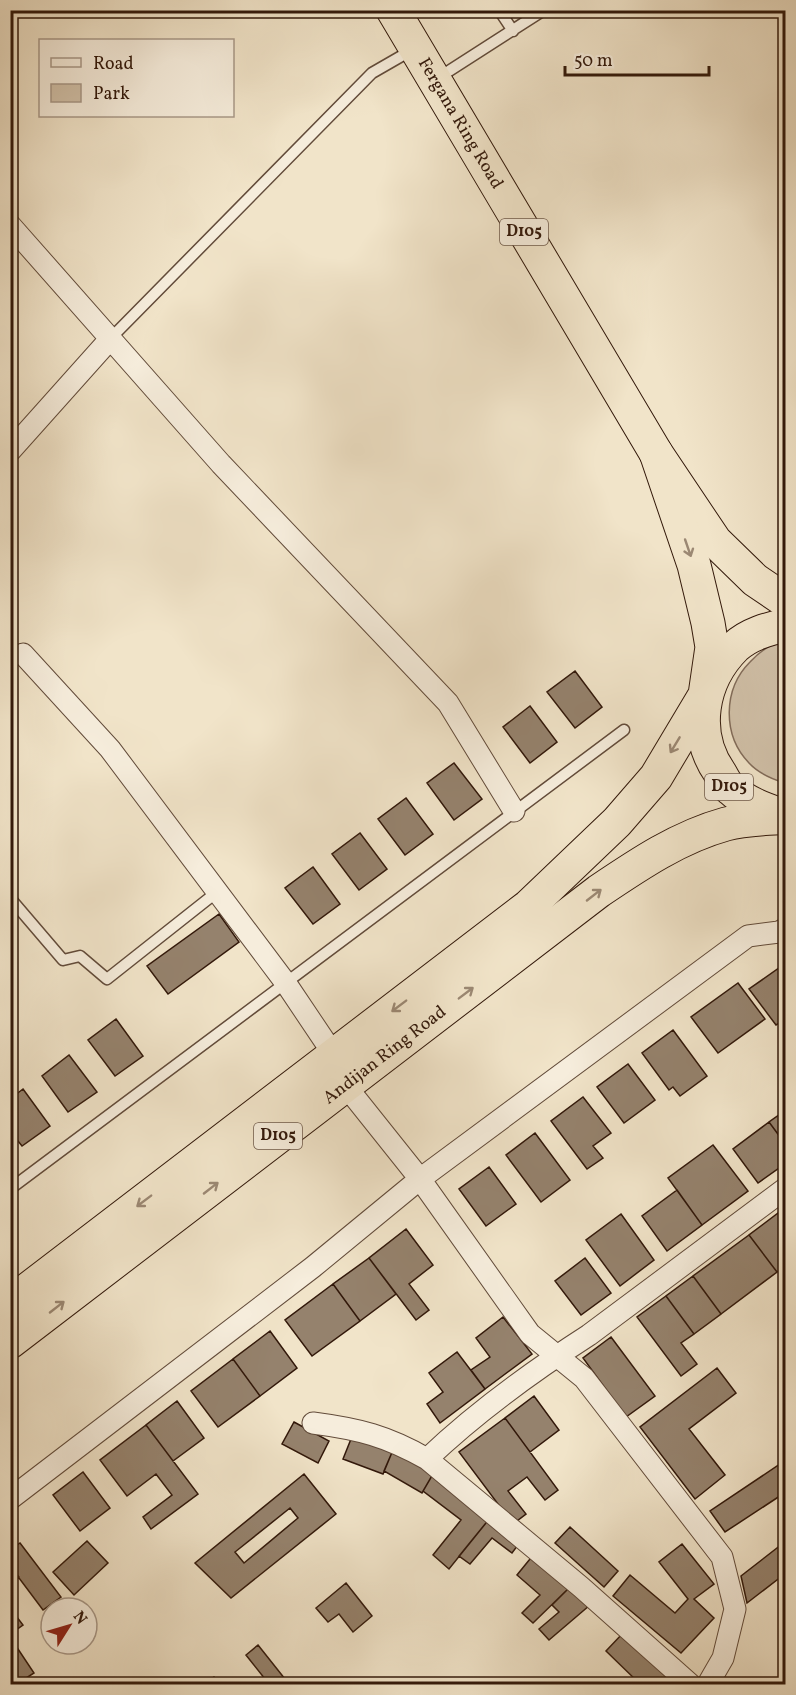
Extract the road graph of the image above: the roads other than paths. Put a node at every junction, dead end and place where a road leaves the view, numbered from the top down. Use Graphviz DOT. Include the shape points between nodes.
graph roads {
  1 [pos="393,10"];
  2 [pos="500,10"];
  3 [pos="544,10"];
  4 [pos="513,31"];
  5 [pos="415,48"];
  6 [pos="435,81"];
  7 [pos="10,225"];
  8 [pos="111,338"];
  9 [pos="10,451"];
  10 [pos="656,453"];
  11 [pos="786,601"];
  12 [pos="786,625"];
  13 [pos="23,654"];
  14 [pos="705,695"];
  15 [pos="624,730"];
  16 [pos="514,812"];
  17 [pos="786,817"];
  18 [pos="217,892"];
  19 [pos="10,898"];
  20 [pos="786,928"];
  21 [pos="285,982"];
  22 [pos="339,1070"];
  23 [pos="420,1179"];
  24 [pos="786,1188"];
  25 [pos="10,1189"];
  26 [pos="10,1303"];
  27 [pos="10,1342"];
  28 [pos="556,1356"];
  29 [pos="313,1423"];
  30 [pos="427,1460"];
  31 [pos="10,1499"];
  32 [pos="690,1684"];
  33 [pos="708,1684"];
  1 -- 5 [label="highway, Fergana Ring Road / D105"];
  2 -- 4 [label="lane"];
  3 -- 4 [label="lane"];
  4 -- 6 [label="lane"];
  5 -- 6 [label="highway, Fergana Ring Road / D105"];
  5 -- 8 [label="lane" via="372,73"];
  6 -- 10 [label="highway, Fergana Ring Road / D105"];
  7 -- 8 [label="street"];
  8 -- 9 [label="street"];
  8 -- 16 [label="street" via="221,464 448,703"];
  10 -- 11 [label="highway, Fergana Ring Road / D105" via="715,541 755,580"];
  10 -- 14 [label="highway, Fergana Ring Road / D105, one-way" via="694,566 708,623 711,647"];
  12 -- 14 [label="highway, D105" via="762,630 737,646 717,668"];
  13 -- 18 [label="street" via="110,749"];
  14 -- 17 [label="highway, D105" via="703,728 711,760 730,788 756,807"];
  14 -- 22 [label="highway, Andijan Ring Road / D105, one-way" via="656,777 617,822 529,906"];
  15 -- 16 [label="lane"];
  16 -- 21 [label="lane"];
  22 -- 17 [label="highway, Andijan Ring Road / D105, one-way" via="641,862 674,844 728,824"];
  18 -- 19 [label="lane" via="107,979 80,956 63,960"];
  18 -- 21 [label="street"];
  20 -- 23 [label="street" via="748,936"];
  21 -- 22 [label="street"];
  21 -- 25 [label="lane"];
  22 -- 23 [label="street"];
  22 -- 26 [label="highway, Andijan Ring Road / D105, one-way"];
  27 -- 22 [label="highway, Andijan Ring Road / D105, one-way"];
  23 -- 28 [label="street" via="530,1334"];
  23 -- 31 [label="street" via="313,1267"];
  24 -- 28 [label="street"];
  28 -- 30 [label="street" via="450,1437"];
  28 -- 33 [label="street" via="584,1378 722,1557 735,1609 723,1658"];
  29 -- 30 [label="street" via="353,1428 399,1443"];
  30 -- 32 [label="street" via="581,1587"];
}
